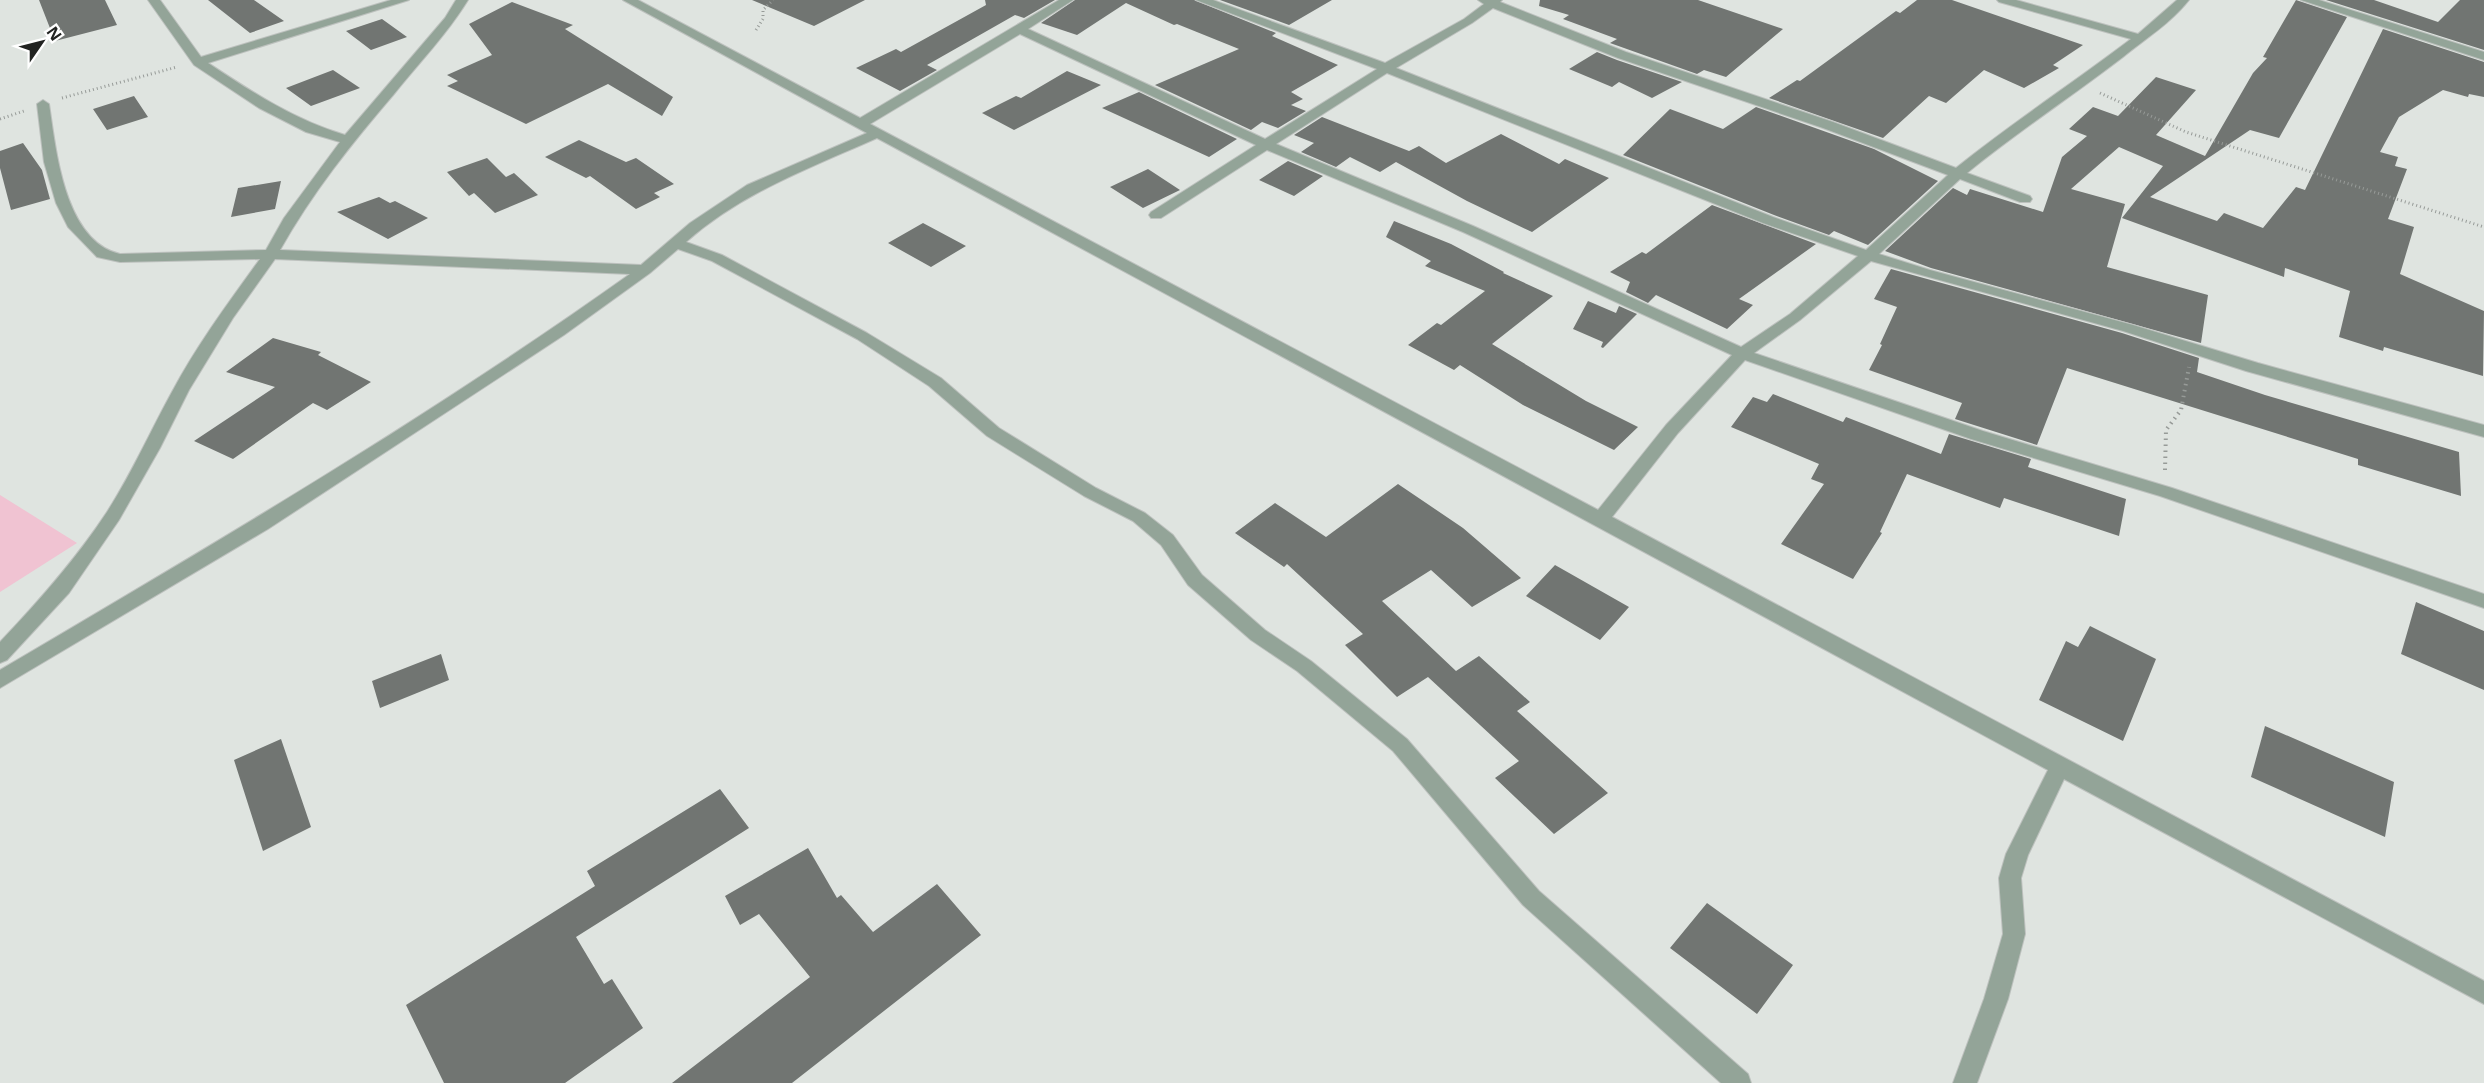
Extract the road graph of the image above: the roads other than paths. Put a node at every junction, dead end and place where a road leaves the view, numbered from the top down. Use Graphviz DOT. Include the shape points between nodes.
graph roads {
  1 [pos="154,0"];
  2 [pos="402,0"];
  3 [pos="462,0"];
  4 [pos="629,0"];
  5 [pos="1067,0"];
  6 [pos="1202,0"];
  7 [pos="2003,0"];
  8 [pos="2183,0"];
  9 [pos="2307,0"];
  10 [pos="1491,1"];
  11 [pos="1019,28"];
  12 [pos="2140,38"];
  13 [pos="2484,56"];
  14 [pos="198,62"];
  15 [pos="1386,68"];
  16 [pos="43,104"];
  17 [pos="860,124"];
  18 [pos="878,133"];
  19 [pos="348,140"];
  20 [pos="1267,145"];
  21 [pos="1959,174"];
  22 [pos="2025,199"];
  23 [pos="1156,215"];
  24 [pos="676,243"];
  25 [pos="271,254"];
  26 [pos="1869,255"];
  27 [pos="645,270"];
  28 [pos="1742,354"];
  29 [pos="2484,431"];
  30 [pos="1600,520"];
  31 [pos="2484,601"];
  32 [pos="0,655"];
  33 [pos="0,681"];
  34 [pos="2060,766"];
  35 [pos="2484,993"];
  36 [pos="1739,1083"];
  37 [pos="1965,1083"];
  1 -- 14 [label="street"];
  2 -- 14 [label="street"];
  3 -- 19 [label="street" via="432,42"];
  4 -- 17 [label="street"];
  5 -- 11 [label="street"];
  6 -- 15 [label="street"];
  7 -- 12 [label="street"];
  8 -- 12 [label="street"];
  9 -- 13 [label="street"];
  10 -- 15 [label="street" via="1468,21"];
  10 -- 21 [label="street" via="1622,55"];
  11 -- 17 [label="street"];
  11 -- 20 [label="street"];
  12 -- 21 [label="street"];
  14 -- 19 [label="street" via="263,105 310,129"];
  15 -- 20 [label="street"];
  15 -- 26 [label="street" via="1768,220"];
  16 -- 25 [label="street" via="51,162 63,202 73,224 102,254 120,258"];
  17 -- 18 [label="street"];
  18 -- 24 [label="street" via="752,188"];
  18 -- 30 [label="street"];
  19 -- 25 [label="street" via="291,218"];
  20 -- 23 [label="street"];
  20 -- 28 [label="street" via="1467,229"];
  21 -- 22 [label="street"];
  21 -- 26 [label="street"];
  24 -- 27 [label="street"];
  24 -- 36 [label="street" via="717,258 862,336 935,382 993,432 1090,492 1139,517 1167,540 1195,580 1400,745 1531,898"];
  25 -- 27 [label="street"];
  25 -- 32 [label="street" via="181,390 113,516 62,588"];
  26 -- 28 [label="street" via="1795,317"];
  26 -- 29 [label="street"];
  27 -- 33 [label="street" via="559,332 262,524"];
  28 -- 30 [label="street" via="1672,429"];
  28 -- 31 [label="street"];
  30 -- 34 [label="street"];
  34 -- 35 [label="street"];
  34 -- 37 [label="street" via="2010,878 2014,934 1996,999"];
}
